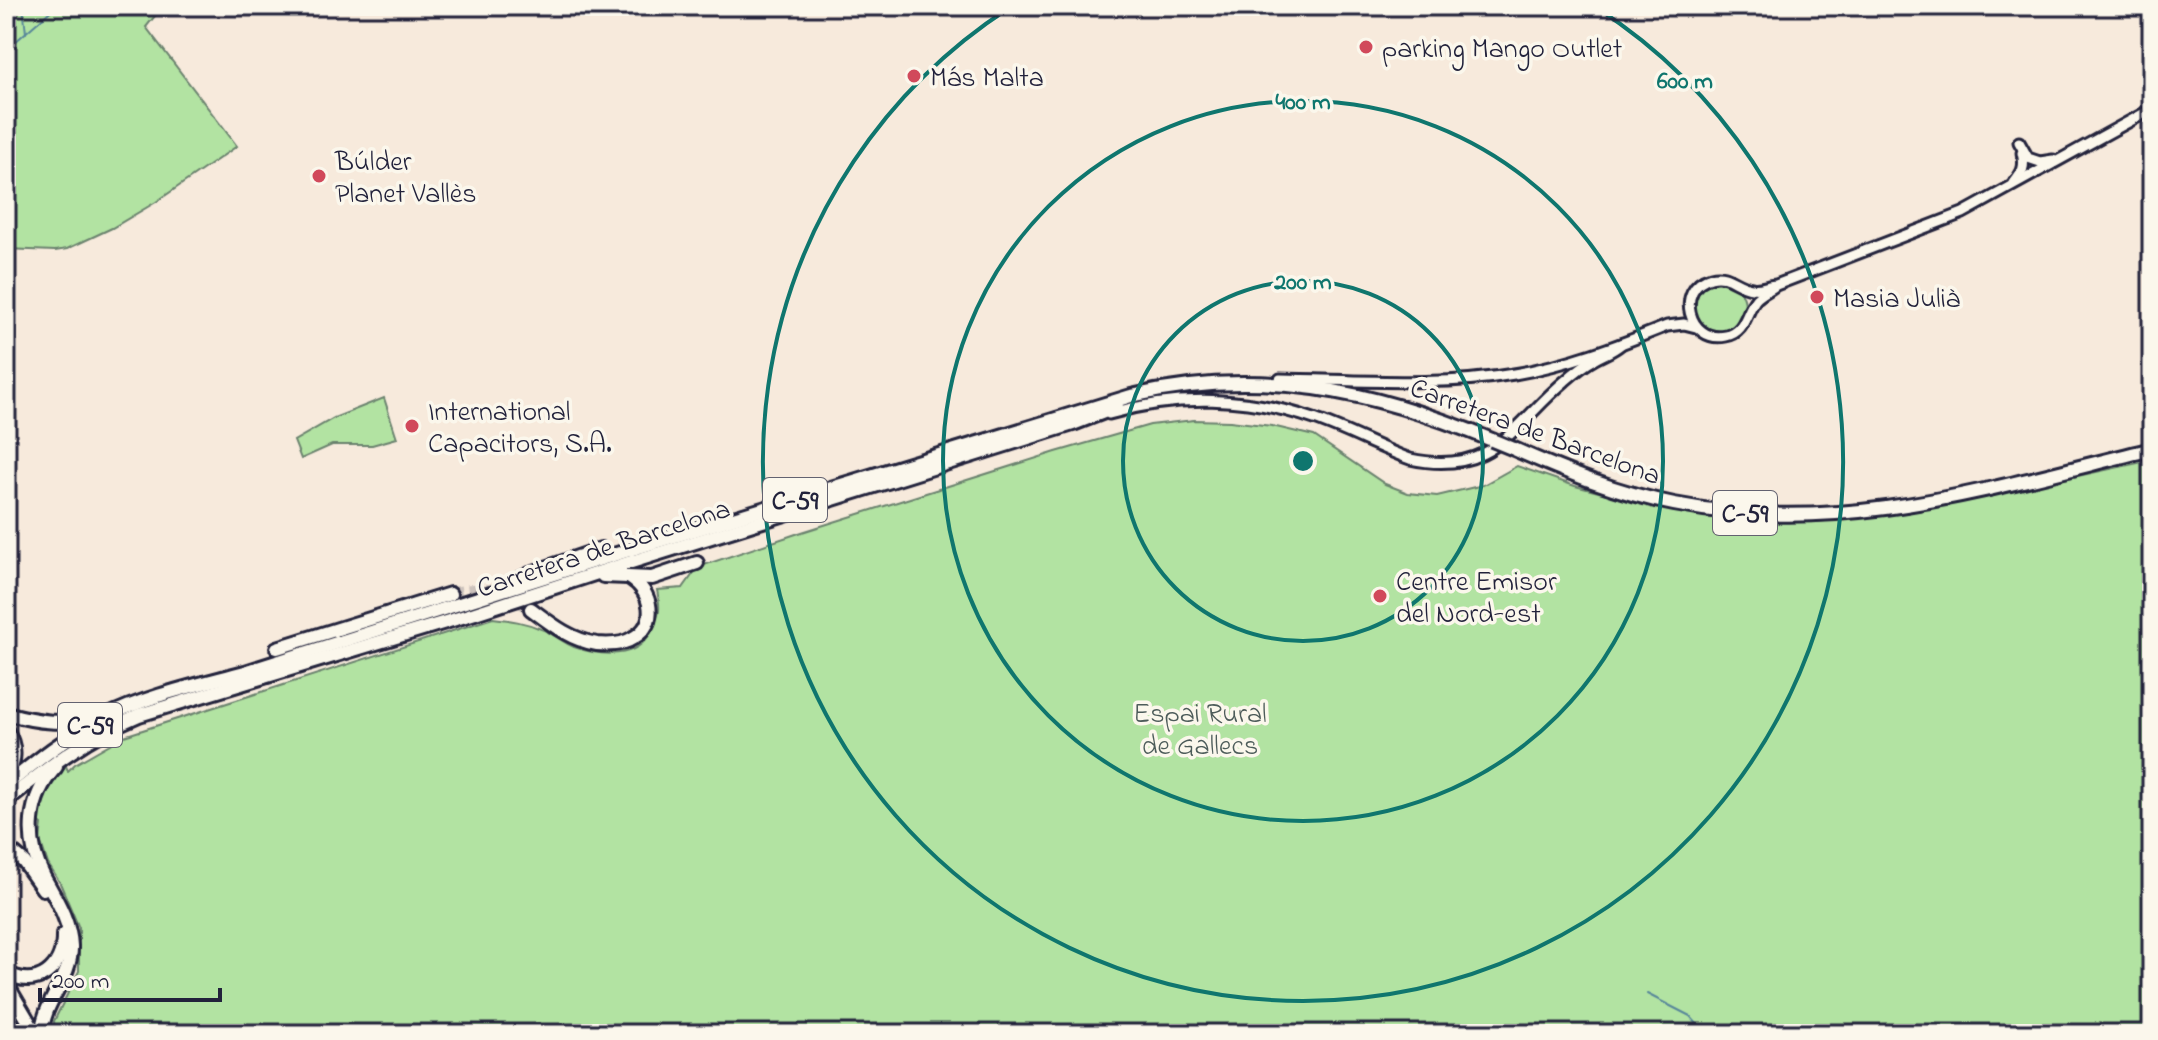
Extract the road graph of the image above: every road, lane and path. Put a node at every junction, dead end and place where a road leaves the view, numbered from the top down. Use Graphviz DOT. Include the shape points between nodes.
graph roads {
  1 [pos="2152,109"];
  2 [pos="2064,157"];
  3 [pos="2010,187"];
  4 [pos="1741,284"];
  5 [pos="1776,285"];
  6 [pos="1689,306"];
  7 [pos="1750,311"];
  8 [pos="1667,326"];
  9 [pos="1697,328"];
  10 [pos="1621,344"];
  11 [pos="1221,382"];
  12 [pos="1234,384"];
  13 [pos="1073,424"];
  14 [pos="2152,446"];
  15 [pos="2152,458"];
  16 [pos="2099,462"];
  17 [pos="601,549"];
  18 [pos="697,563"];
  19 [pos="630,578"];
  20 [pos="575,580"];
  21 [pos="450,594"];
  22 [pos="482,597"];
  23 [pos="531,609"];
  24 [pos="277,648"];
  25 [pos="187,688"];
  26 [pos="6,713"];
  27 [pos="6,730"];
  28 [pos="78,746"];
  29 [pos="6,780"];
  30 [pos="6,786"];
  31 [pos="6,801"];
  32 [pos="6,847"];
  33 [pos="6,973"];
  34 [pos="6,983"];
  35 [pos="6,1022"];
  36 [pos="15,1034"];
  37 [pos="39,1034"];
  1 -- 2 [label="street"];
  2 -- 3 [label="street"];
  2 -- 3 [label="street" via="2040,162 2028,158 2019,142 2023,172"];
  3 -- 5 [label="street" via="1947,220"];
  4 -- 5 [label="street" via="1753,289"];
  4 -- 6 [label="street" via="1725,276 1709,277 1696,287"];
  4 -- 7 [label="street"];
  5 -- 7 [label="street"];
  6 -- 8 [label="street"];
  6 -- 9 [label="street"];
  7 -- 9 [label="street" via="1738,331 1725,337"];
  8 -- 9 [label="street"];
  8 -- 10 [label="street"];
  10 -- 11 [label="street" via="1564,363 1467,380"];
  10 -- 13 [label="street" via="1561,383 1495,448 1449,462 1410,459 1316,419 1251,403 1176,401"];
  11 -- 12 [label="highway, Carretera de Barcelona / C-59"];
  11 -- 22 [label="highway, Carretera de Barcelona / C-59" via="1107,402"];
  12 -- 13 [label="highway, Carretera de Barcelona / C-59" via="1160,396"];
  12 -- 16 [label="highway, Carretera de Barcelona / C-59, bridge" via="1315,388 1378,399 1581,477 1650,498 1728,512 1800,516 1902,507"];
  13 -- 20 [label="highway, Carretera de Barcelona / C-59"];
  14 -- 16 [label="highway, Carretera de Barcelona / C-59"];
  15 -- 16 [label="highway"];
  17 -- 22 [label="highway"];
  18 -- 19 [label="highway" via="661,576"];
  19 -- 20 [label="highway"];
  19 -- 23 [label="highway" via="643,588 650,605 644,628 625,642 584,641"];
  20 -- 28 [label="highway, Carretera de Barcelona / C-59" via="166,706"];
  21 -- 24 [label="highway"];
  22 -- 25 [label="highway, Carretera de Barcelona / C-59"];
  25 -- 26 [label="highway" via="169,689 75,721 45,722"];
  25 -- 30 [label="highway, Carretera de Barcelona / C-59" via="104,718"];
  27 -- 29 [label="highway" via="14,754"];
  28 -- 31 [label="highway, Carretera de Barcelona / C-59"];
  28 -- 37 [label="highway" via="46,779 31,819 35,853 64,916 71,946"];
  32 -- 33 [label="highway" via="43,888 63,938 58,961 44,975 24,979"];
  34 -- 37 [label="highway"];
  35 -- 36 [label="highway"];
}
